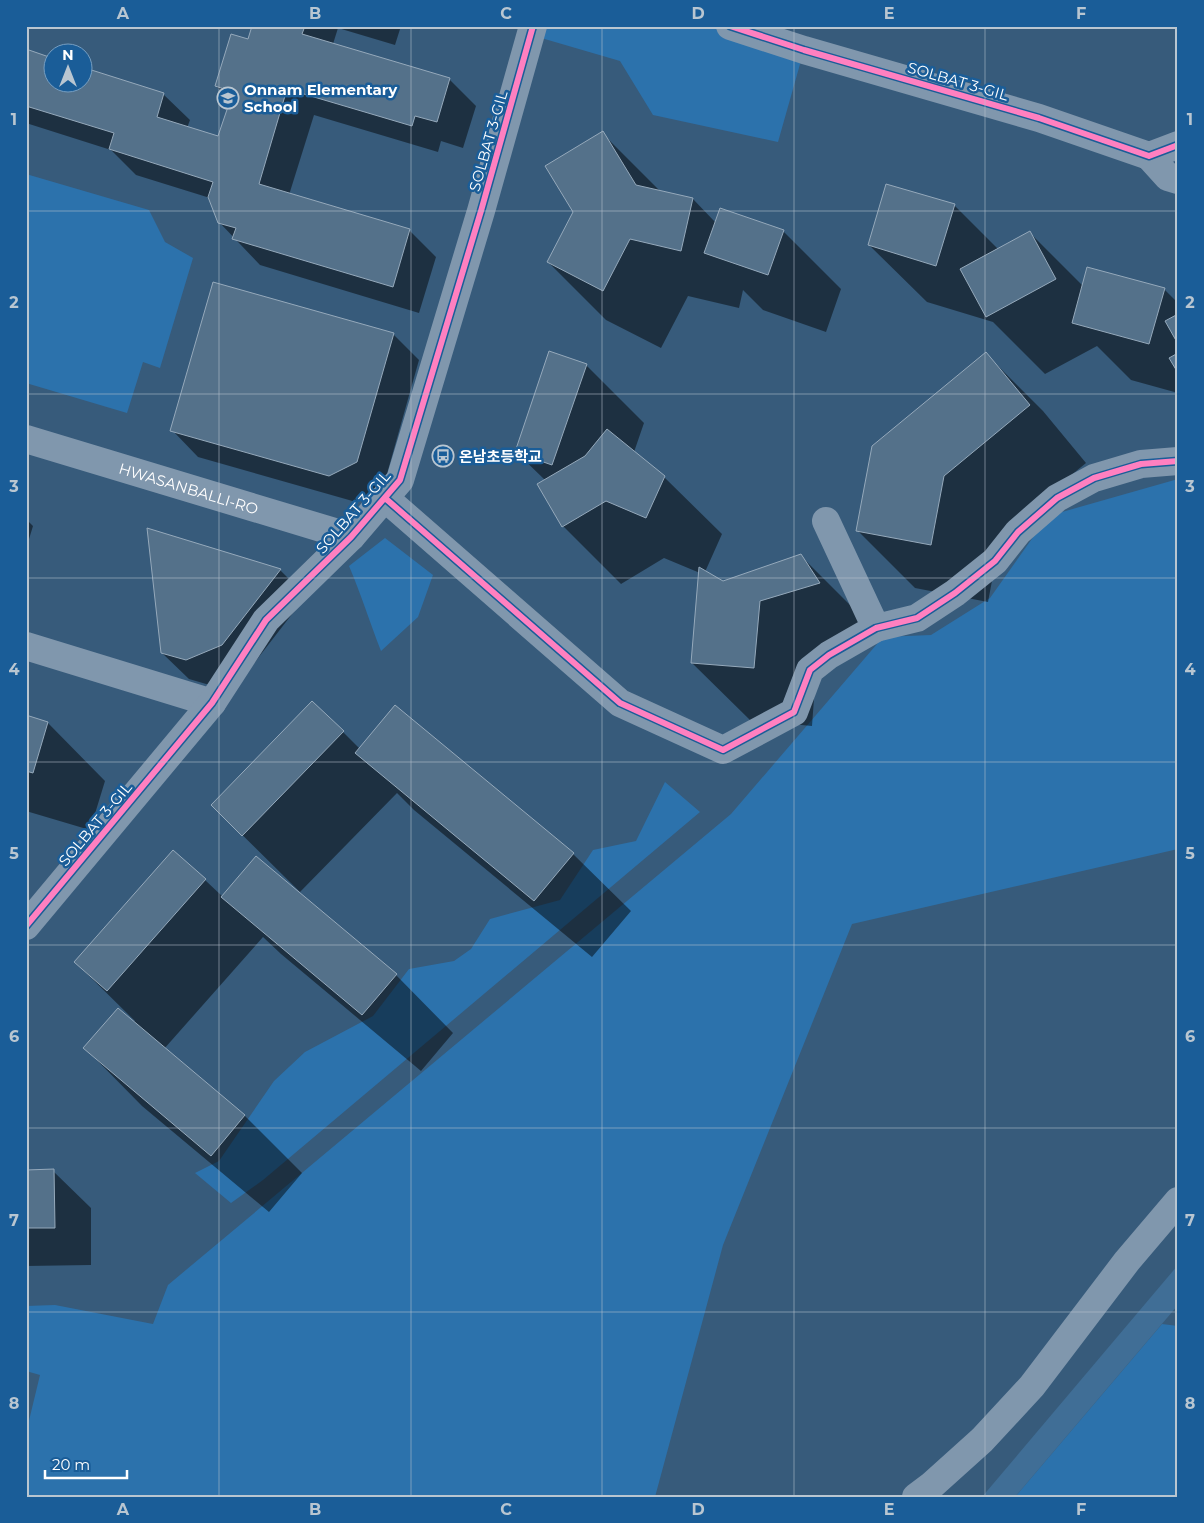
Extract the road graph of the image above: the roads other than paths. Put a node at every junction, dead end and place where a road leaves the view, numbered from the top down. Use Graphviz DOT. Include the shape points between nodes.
graph roads {
  1 [pos="533,26"];
  2 [pos="730,26"];
  3 [pos="1178,145"];
  4 [pos="1149,156"];
  5 [pos="1178,180"];
  6 [pos="26,439"];
  7 [pos="1178,461"];
  8 [pos="384,498"];
  9 [pos="826,521"];
  10 [pos="351,537"];
  11 [pos="876,628"];
  12 [pos="26,646"];
  13 [pos="212,703"];
  14 [pos="26,926"];
  15 [pos="1178,1201"];
  16 [pos="916,1497"];
  1 -- 8 [label="street, SOLBAT 3-GIL" via="400,480"];
  2 -- 4 [label="street, SOLBAT 3-GIL" via="1039,118"];
  3 -- 4 [label="street"];
  4 -- 5 [label="street" via="1168,177"];
  6 -- 10 [label="street, HWASANBALLI-RO"];
  7 -- 11 [label="street" via="1141,464 1094,478 1057,498 1018,532 995,561 955,593 917,618"];
  8 -- 10 [label="street, SOLBAT 3-GIL"];
  8 -- 11 [label="street" via="620,703 723,750 794,712 810,670"];
  9 -- 11 [label="street"];
  10 -- 13 [label="street, SOLBAT 3-GIL" via="266,620"];
  12 -- 13 [label="street"];
  13 -- 14 [label="street, SOLBAT 3-GIL"];
  15 -- 16 [label="street" via="1127,1261 1032,1386 982,1440"];
}
